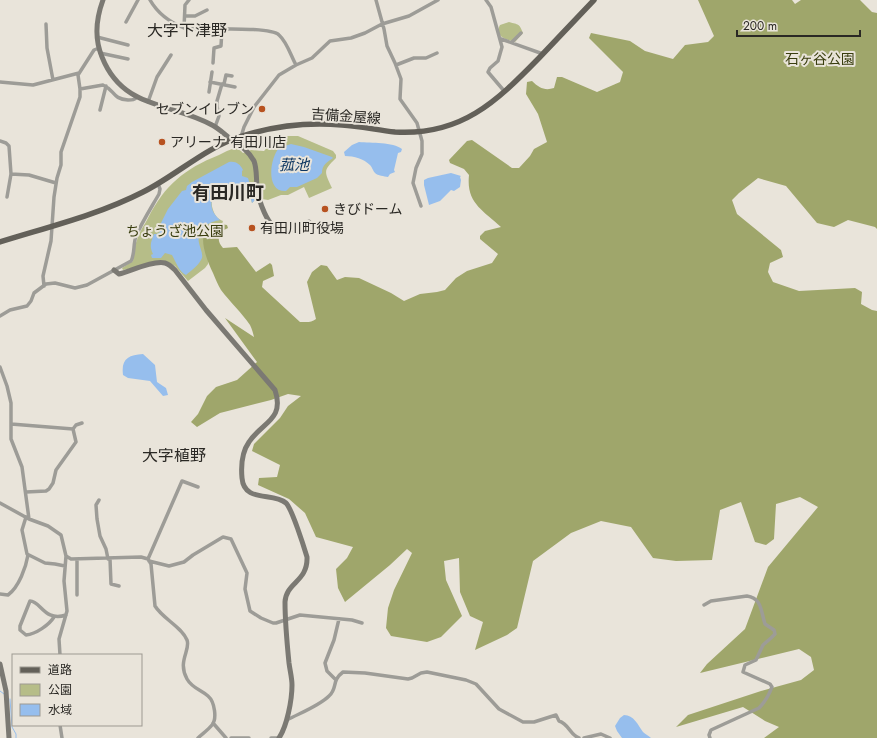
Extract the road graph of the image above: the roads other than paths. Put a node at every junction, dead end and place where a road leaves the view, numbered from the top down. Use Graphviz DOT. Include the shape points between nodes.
graph roads {
  1 [pos="103,0"];
  2 [pos="138,0"];
  3 [pos="150,0"];
  4 [pos="189,0"];
  5 [pos="376,0"];
  6 [pos="438,0"];
  7 [pos="486,0"];
  8 [pos="594,0"];
  9 [pos="207,10"];
  10 [pos="185,16"];
  11 [pos="126,22"];
  12 [pos="46,24"];
  13 [pos="382,24"];
  14 [pos="184,28"];
  15 [pos="222,29"];
  16 [pos="521,33"];
  17 [pos="97,37"];
  18 [pos="501,39"];
  19 [pos="512,42"];
  20 [pos="128,45"];
  21 [pos="99,50"];
  22 [pos="437,53"];
  23 [pos="171,54"];
  24 [pos="543,54"];
  25 [pos="128,59"];
  26 [pos="213,63"];
  27 [pos="296,65"];
  28 [pos="396,65"];
  29 [pos="212,72"];
  30 [pos="79,73"];
  31 [pos="232,76"];
  32 [pos="53,80"];
  33 [pos="0,82"];
  34 [pos="210,82"];
  35 [pos="223,84"];
  36 [pos="106,86"];
  37 [pos="235,87"];
  38 [pos="80,89"];
  39 [pos="209,92"];
  40 [pos="505,92"];
  41 [pos="137,97"];
  42 [pos="148,102"];
  43 [pos="100,110"];
  44 [pos="215,127"];
  45 [pos="419,131"];
  46 [pos="242,137"];
  47 [pos="232,140"];
  48 [pos="0,142"];
  49 [pos="11,174"];
  50 [pos="56,183"];
  51 [pos="158,184"];
  52 [pos="7,197"];
  53 [pos="421,206"];
  54 [pos="309,222"];
  55 [pos="52,225"];
  56 [pos="0,242"];
  57 [pos="114,270"];
  58 [pos="44,286"];
  59 [pos="0,316"];
  60 [pos="0,367"];
  61 [pos="82,423"];
  62 [pos="11,424"];
  63 [pos="73,429"];
  64 [pos="198,487"];
  65 [pos="26,492"];
  66 [pos="98,500"];
  67 [pos="0,503"];
  68 [pos="27,518"];
  69 [pos="28,555"];
  70 [pos="66,556"];
  71 [pos="77,559"];
  72 [pos="109,559"];
  73 [pos="149,560"];
  74 [pos="65,566"];
  75 [pos="119,586"];
  76 [pos="0,594"];
  77 [pos="77,595"];
  78 [pos="704,606"];
  79 [pos="66,615"];
  80 [pos="54,616"];
  81 [pos="338,619"];
  82 [pos="286,620"];
  83 [pos="362,623"];
  84 [pos="60,654"];
  85 [pos="0,664"];
  86 [pos="335,679"];
  87 [pos="0,688"];
  88 [pos="6,691"];
  89 [pos="287,720"];
  90 [pos="213,723"];
  91 [pos="60,726"];
  92 [pos="9,738"];
  93 [pos="62,738"];
  94 [pos="198,738"];
  95 [pos="226,738"];
  96 [pos="231,738"];
  97 [pos="249,738"];
  98 [pos="271,738"];
  99 [pos="279,738"];
  100 [pos="579,738"];
  101 [pos="584,738"];
  102 [pos="610,738"];
  103 [pos="710,738"];
  1 -- 17 [label="street" via="97,20"];
  2 -- 11 [label="street"];
  3 -- 14 [label="street" via="162,15"];
  4 -- 10 [label="street" via="185,5"];
  5 -- 13 [label="street"];
  6 -- 13 [label="street" via="409,16"];
  7 -- 18 [label="street" via="491,7"];
  8 -- 24 [label="main road, 吉備金屋線"];
  9 -- 10 [label="street" via="195,16"];
  10 -- 14 [label="street"];
  12 -- 32 [label="street"];
  13 -- 27 [label="street" via="351,38 330,41 312,58"];
  13 -- 28 [label="street" via="387,46"];
  14 -- 15 [label="street"];
  15 -- 26 [label="street" via="221,46 214,48"];
  15 -- 27 [label="street" via="275,32 282,39"];
  16 -- 19 [label="street"];
  17 -- 20 [label="street"];
  17 -- 21 [label="street"];
  18 -- 19 [label="street"];
  18 -- 40 [label="street" via="502,47 498,61 488,72"];
  19 -- 24 [label="street"];
  21 -- 25 [label="street"];
  21 -- 30 [label="street" via="94,50"];
  21 -- 41 [label="street" via="115,78"];
  22 -- 28 [label="street"];
  23 -- 42 [label="street" via="157,77"];
  24 -- 40 [label="main road, 吉備金屋線"];
  27 -- 46 [label="street" via="272,82 254,107 244,126"];
  28 -- 45 [label="street" via="401,79 400,99 417,122"];
  29 -- 34 [label="street"];
  30 -- 32 [label="street"];
  30 -- 38 [label="street"];
  31 -- 35 [label="street" via="226,75"];
  32 -- 33 [label="street" via="32,85"];
  34 -- 35 [label="street"];
  34 -- 39 [label="street"];
  35 -- 37 [label="street"];
  35 -- 44 [label="street" via="217,101 219,116"];
  36 -- 38 [label="street"];
  36 -- 41 [label="street" via="119,99 133,100"];
  36 -- 43 [label="street"];
  38 -- 50 [label="street" via="80,97 61,152"];
  40 -- 45 [label="main road, 吉備金屋線" via="490,105 468,118"];
  41 -- 42 [label="street"];
  42 -- 44 [label="street" via="195,117"];
  44 -- 47 [label="street"];
  45 -- 46 [label="main road, 吉備金屋線" via="396,132 312,124 283,127"];
  45 -- 53 [label="street" via="423,149 413,183"];
  46 -- 47 [label="main road, 吉備金屋線"];
  47 -- 51 [label="main road, 吉備金屋線" via="200,156"];
  47 -- 54 [label="street" via="254,161 259,196 270,223 285,231"];
  48 -- 49 [label="street" via="9,146"];
  49 -- 50 [label="street"];
  49 -- 52 [label="street"];
  50 -- 55 [label="street"];
  51 -- 55 [label="main road, 吉備金屋線" via="106,208"];
  51 -- 57 [label="street" via="159,194 138,232 132,259"];
  55 -- 56 [label="main road, 吉備金屋線"];
  55 -- 58 [label="street" via="52,240 43,276"];
  57 -- 58 [label="street" via="78,287 55,283"];
  57 -- 82 [label="street" via="119,274 154,263 170,265 275,390 278,409 272,420 250,440 243,460 242,478 244,485 252,494 280,500 288,506 306,554 306,571 289,589 286,598"];
  58 -- 59 [label="street" via="34,293 27,306 10,310"];
  60 -- 62 [label="street" via="7,386"];
  61 -- 63 [label="street"];
  62 -- 63 [label="street"];
  62 -- 65 [label="street" via="11,439 22,467"];
  63 -- 65 [label="street" via="76,442 56,470 51,487 46,491"];
  64 -- 73 [label="street" via="182,481"];
  65 -- 68 [label="street"];
  66 -- 72 [label="street" via="96,505 100,536"];
  67 -- 68 [label="street"];
  68 -- 69 [label="street" via="22,530"];
  68 -- 70 [label="street" via="48,526 61,535"];
  69 -- 74 [label="street" via="45,563"];
  69 -- 76 [label="street" via="26,567 16,586 8,594"];
  70 -- 71 [label="street" via="69,559"];
  70 -- 74 [label="street"];
  71 -- 72 [label="street"];
  71 -- 77 [label="street"];
  72 -- 73 [label="street" via="141,557"];
  72 -- 75 [label="street" via="111,584"];
  73 -- 82 [label="street" via="169,566 184,562 223,537 231,539 247,573 245,589 250,610 276,624"];
  73 -- 90 [label="street" via="156,606 186,638 183,660 185,674 193,686 211,698"];
  74 -- 79 [label="street"];
  78 -- 103 [label="street" via="711,601 752,597 758,600 766,624 775,634 763,645 756,660 745,665 743,672 772,687 764,704 711,730"];
  79 -- 80 [label="street"];
  79 -- 84 [label="street" via="60,639"];
  80 -- 80 [label="street" via="46,627 29,635 20,630 30,601"];
  81 -- 82 [label="street" via="300,615"];
  81 -- 83 [label="street"];
  81 -- 86 [label="street" via="325,664 327,671"];
  82 -- 89 [label="street" via="292,685"];
  85 -- 88 [label="street"];
  86 -- 89 [label="street" via="334,688 329,696"];
  86 -- 100 [label="street" via="348,671 408,679 427,672 466,680 476,684 499,709 510,716 523,722 534,722 556,714 559,721"];
  87 -- 88 [label="street"];
  88 -- 92 [label="street"];
  89 -- 99 [label="street"];
  90 -- 94 [label="street"];
  90 -- 95 [label="street"];
  91 -- 93 [label="street"];
  96 -- 97 [label="street"];
  98 -- 99 [label="street"];
  101 -- 102 [label="street" via="601,734"];
}
